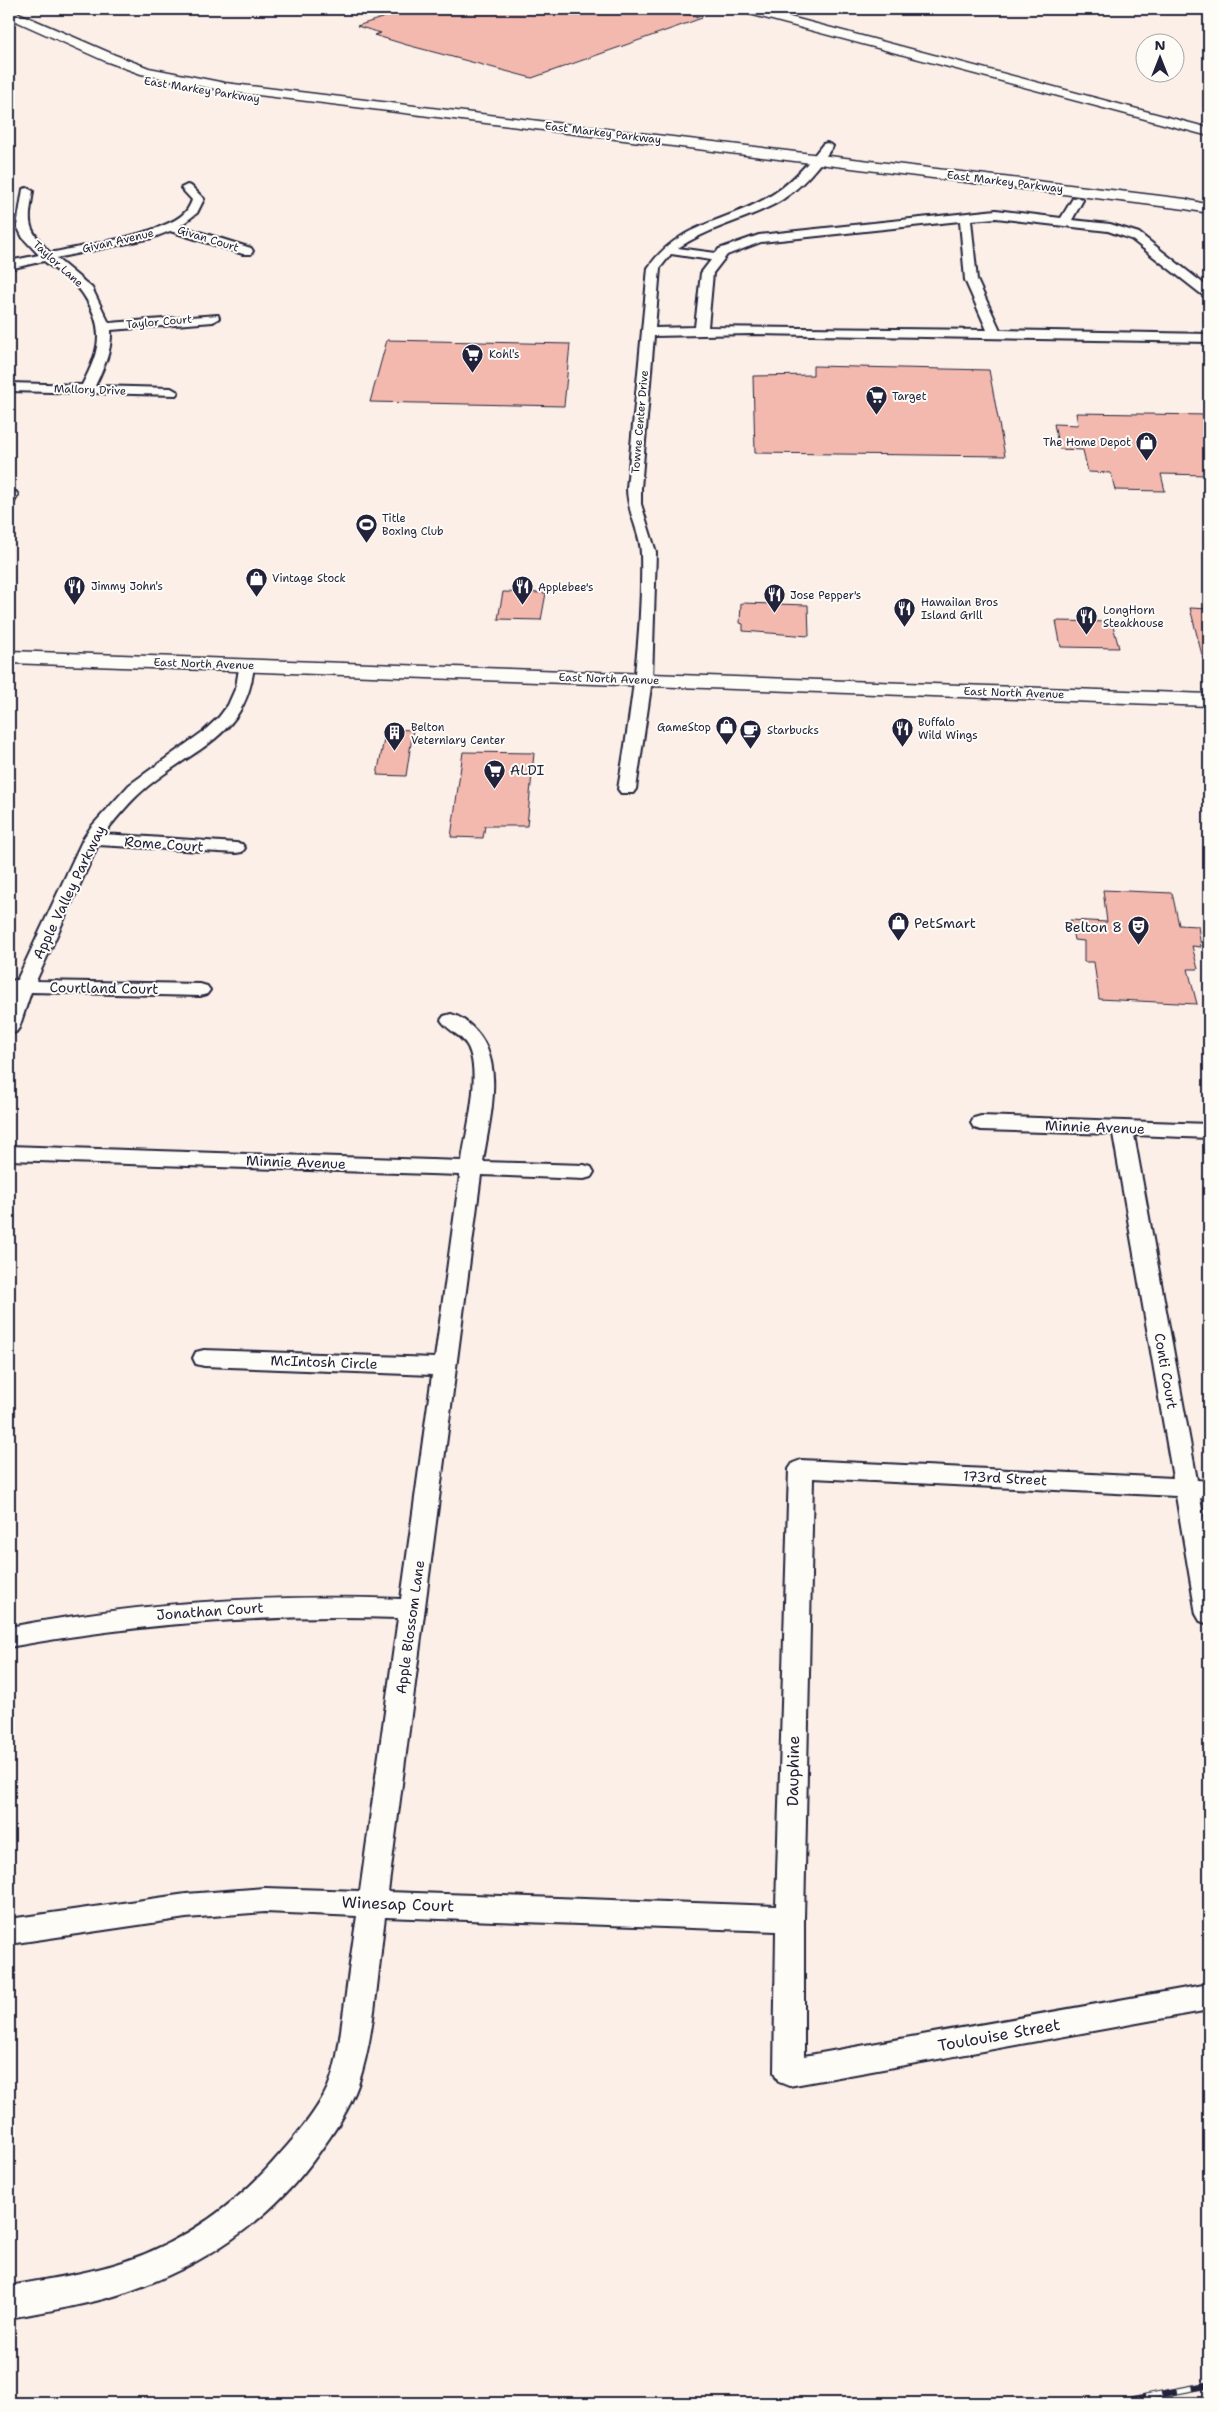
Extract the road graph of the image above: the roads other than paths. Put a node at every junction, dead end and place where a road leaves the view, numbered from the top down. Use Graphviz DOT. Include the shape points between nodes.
graph roads {
  1 [pos="746,9"];
  2 [pos="794,9"];
  3 [pos="9,13"];
  4 [pos="9,26"];
  5 [pos="1142,100"];
  6 [pos="1209,132"];
  7 [pos="826,146"];
  8 [pos="814,163"];
  9 [pos="187,188"];
  10 [pos="27,191"];
  11 [pos="1077,200"];
  12 [pos="1209,209"];
  13 [pos="965,217"];
  14 [pos="1209,218"];
  15 [pos="1065,222"];
  16 [pos="170,227"];
  17 [pos="669,250"];
  18 [pos="247,251"];
  19 [pos="47,257"];
  20 [pos="719,257"];
  21 [pos="9,265"];
  22 [pos="1209,294"];
  23 [pos="212,318"];
  24 [pos="105,327"];
  25 [pos="735,330"];
  26 [pos="702,331"];
  27 [pos="648,332"];
  28 [pos="684,332"];
  29 [pos="995,334"];
  30 [pos="1209,338"];
  31 [pos="9,386"];
  32 [pos="86,390"];
  33 [pos="172,392"];
  34 [pos="9,657"];
  35 [pos="246,665"];
  36 [pos="644,680"];
  37 [pos="1209,700"];
  38 [pos="627,789"];
  39 [pos="92,839"];
  40 [pos="236,848"];
  41 [pos="17,986"];
  42 [pos="200,990"];
  43 [pos="451,1020"];
  44 [pos="9,1028"];
  45 [pos="981,1123"];
  46 [pos="1122,1128"];
  47 [pos="1209,1131"];
  48 [pos="9,1153"];
  49 [pos="473,1168"];
  50 [pos="584,1172"];
  51 [pos="204,1358"];
  52 [pos="444,1367"];
  53 [pos="801,1469"];
  54 [pos="1198,1489"];
  55 [pos="413,1609"];
  56 [pos="1209,1614"];
  57 [pos="9,1637"];
  58 [pos="373,1903"];
  59 [pos="790,1919"];
  60 [pos="9,1931"];
  61 [pos="1209,1997"];
  62 [pos="789,2072"];
  63 [pos="9,2302"];
  1 -- 6 [label="main road"];
  2 -- 5 [label="main road"];
  3 -- 8 [label="main road, East Markey Parkway" via="146,71 225,87"];
  4 -- 8 [label="main road, East Markey Parkway" via="124,75 216,94"];
  7 -- 8 [label="street, Towne Center Drive"];
  8 -- 11 [label="main road, East Markey Parkway"];
  8 -- 12 [label="main road, East Markey Parkway"];
  8 -- 17 [label="street, Towne Center Drive" via="802,178 769,201 702,230"];
  9 -- 16 [label="street, Givan Avenue" via="198,199 196,206 187,217"];
  10 -- 19 [label="street, Taylor Lane" via="23,226"];
  11 -- 14 [label="main road, East Markey Parkway"];
  11 -- 15 [label="street"];
  13 -- 15 [label="street" via="996,214"];
  13 -- 20 [label="street" via="759,239 722,252"];
  13 -- 29 [label="street" via="971,280"];
  15 -- 22 [label="street" via="1110,228 1134,236"];
  16 -- 18 [label="street, Givan Court"];
  16 -- 19 [label="street, Givan Avenue"];
  17 -- 20 [label="street"];
  17 -- 27 [label="street, Towne Center Drive" via="659,258 654,268"];
  19 -- 21 [label="street, Givan Avenue"];
  19 -- 24 [label="street, Taylor Lane" via="88,291"];
  20 -- 26 [label="street" via="708,273"];
  23 -- 24 [label="street, Taylor Court"];
  24 -- 32 [label="street" via="100,363"];
  25 -- 26 [label="street"];
  25 -- 28 [label="street" via="719,337"];
  25 -- 29 [label="street"];
  26 -- 28 [label="street"];
  27 -- 28 [label="street"];
  27 -- 36 [label="street, Towne Center Drive" via="634,488 634,504 649,552"];
  29 -- 30 [label="street"];
  31 -- 32 [label="street, Mallory Drive"];
  32 -- 33 [label="street, Mallory Drive"];
  34 -- 35 [label="main road, East North Avenue"];
  35 -- 36 [label="main road, East North Avenue"];
  35 -- 39 [label="street, Apple Valley Parkway" via="243,693 225,721 194,747 142,782 105,819"];
  36 -- 37 [label="main road, East North Avenue"];
  36 -- 38 [label="street, Towne Center Drive"];
  39 -- 40 [label="street, Rome Court"];
  39 -- 41 [label="street, Apple Valley Parkway"];
  41 -- 42 [label="street, Courtland Court"];
  41 -- 44 [label="street, Apple Valley Parkway"];
  43 -- 49 [label="street, Apple Blossom Lane" via="473,1038 483,1065"];
  45 -- 46 [label="street, Minnie Avenue"];
  46 -- 47 [label="street, Minnie Avenue"];
  46 -- 54 [label="street, Conti Court"];
  48 -- 49 [label="street, Minnie Avenue"];
  49 -- 50 [label="street, Minnie Avenue"];
  49 -- 52 [label="street, Apple Blossom Lane"];
  51 -- 52 [label="street, McIntosh Circle"];
  52 -- 55 [label="street, Apple Blossom Lane"];
  53 -- 54 [label="street, 173rd Street"];
  53 -- 59 [label="street, Dauphine"];
  54 -- 56 [label="street, Conti Court"];
  55 -- 57 [label="street, Jonathan Court" via="305,1606 180,1612 99,1621"];
  55 -- 58 [label="street, Apple Blossom Lane"];
  58 -- 59 [label="street, Winesap Court"];
  58 -- 60 [label="street, Winesap Court" via="304,1900 219,1903"];
  58 -- 63 [label="street, Apple Blossom Lane" via="355,2033 343,2086 323,2121 288,2169 237,2218 184,2252 125,2277"];
  59 -- 62 [label="street, Dauphine"];
  61 -- 62 [label="street, Toulouise Street"];
}
